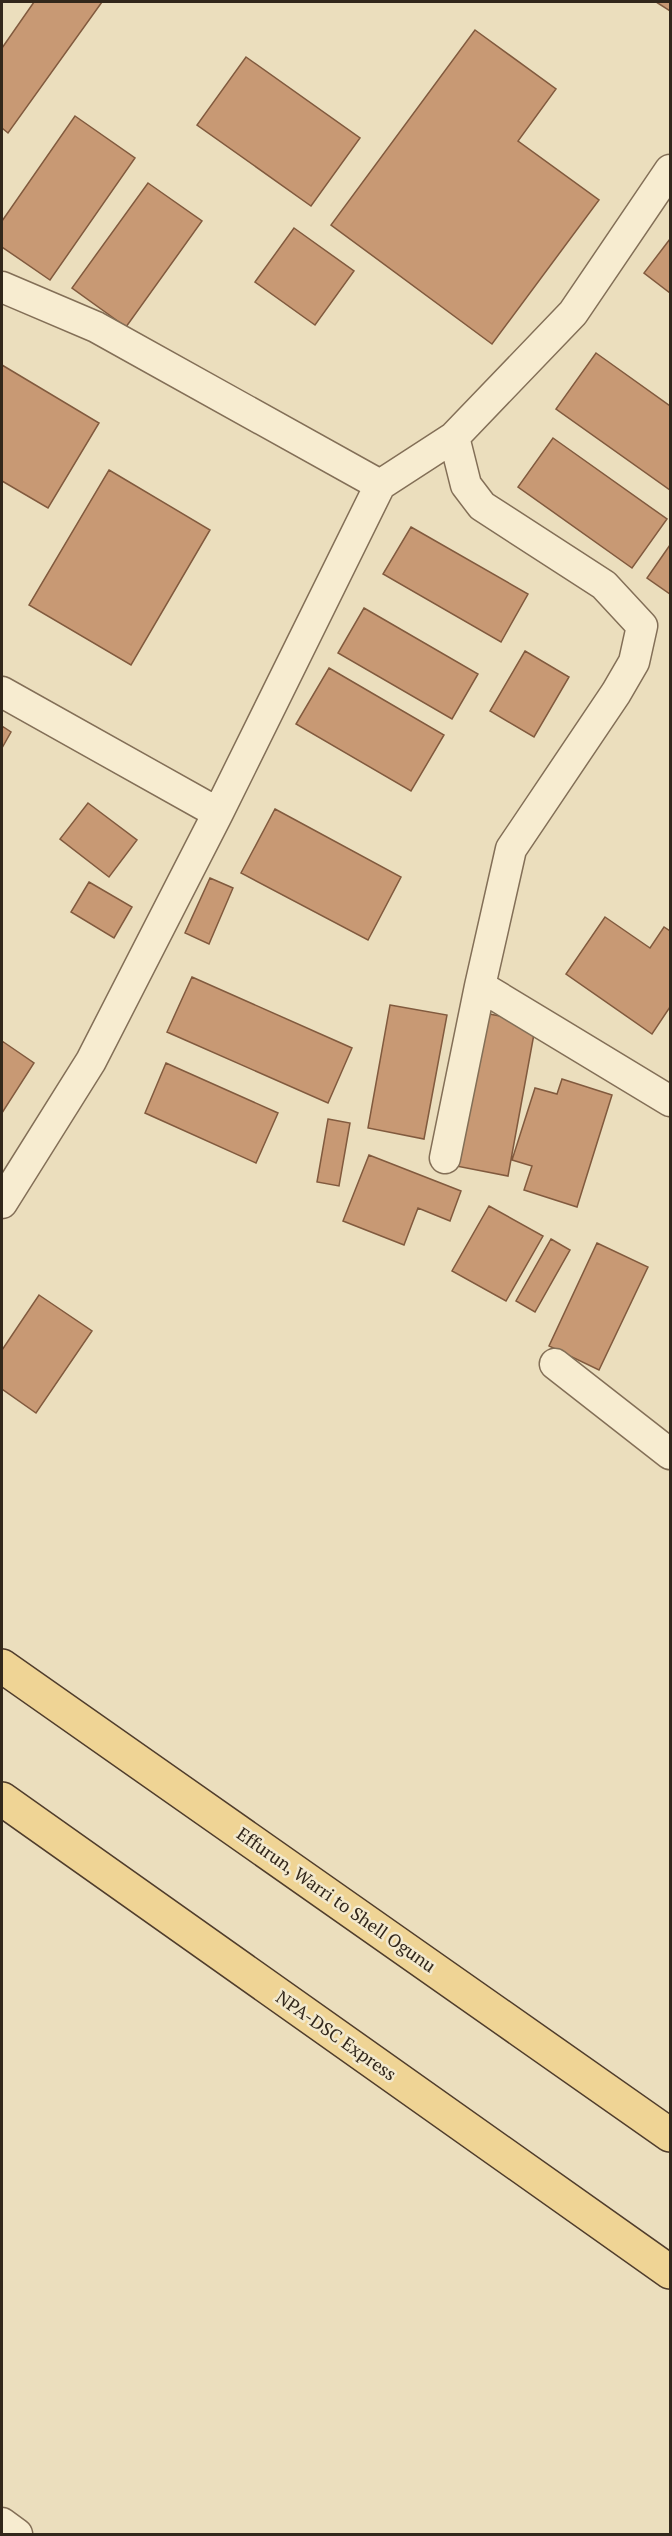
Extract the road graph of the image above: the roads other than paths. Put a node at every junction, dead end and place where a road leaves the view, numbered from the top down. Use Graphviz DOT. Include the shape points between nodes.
graph roads {
  1 [pos="670,171"];
  2 [pos="2,287"];
  3 [pos="454,436"];
  4 [pos="380,485"];
  5 [pos="2,692"];
  6 [pos="218,813"];
  7 [pos="480,986"];
  8 [pos="670,1101"];
  9 [pos="445,1158"];
  10 [pos="2,1203"];
  11 [pos="555,1364"];
  12 [pos="670,1454"];
  13 [pos="2,1666"];
  14 [pos="2,1799"];
  15 [pos="670,2135"];
  16 [pos="670,2272"];
  17 [pos="2,2523"];
  18 [pos="17,2535"];
  1 -- 3 [label="street" via="573,313"];
  2 -- 4 [label="street" via="96,327"];
  3 -- 4 [label="street"];
  3 -- 7 [label="street" via="466,485 482,506 604,585 642,626 634,662 616,693 512,849"];
  4 -- 6 [label="street"];
  5 -- 6 [label="street"];
  6 -- 10 [label="street" via="91,1061"];
  7 -- 8 [label="street"];
  7 -- 9 [label="street"];
  11 -- 12 [label="street"];
  13 -- 15 [label="main road, Effurun, Warri to Shell Ogunu"];
  14 -- 16 [label="main road, NPA-DSC Express"];
  17 -- 18 [label="street"];
}
